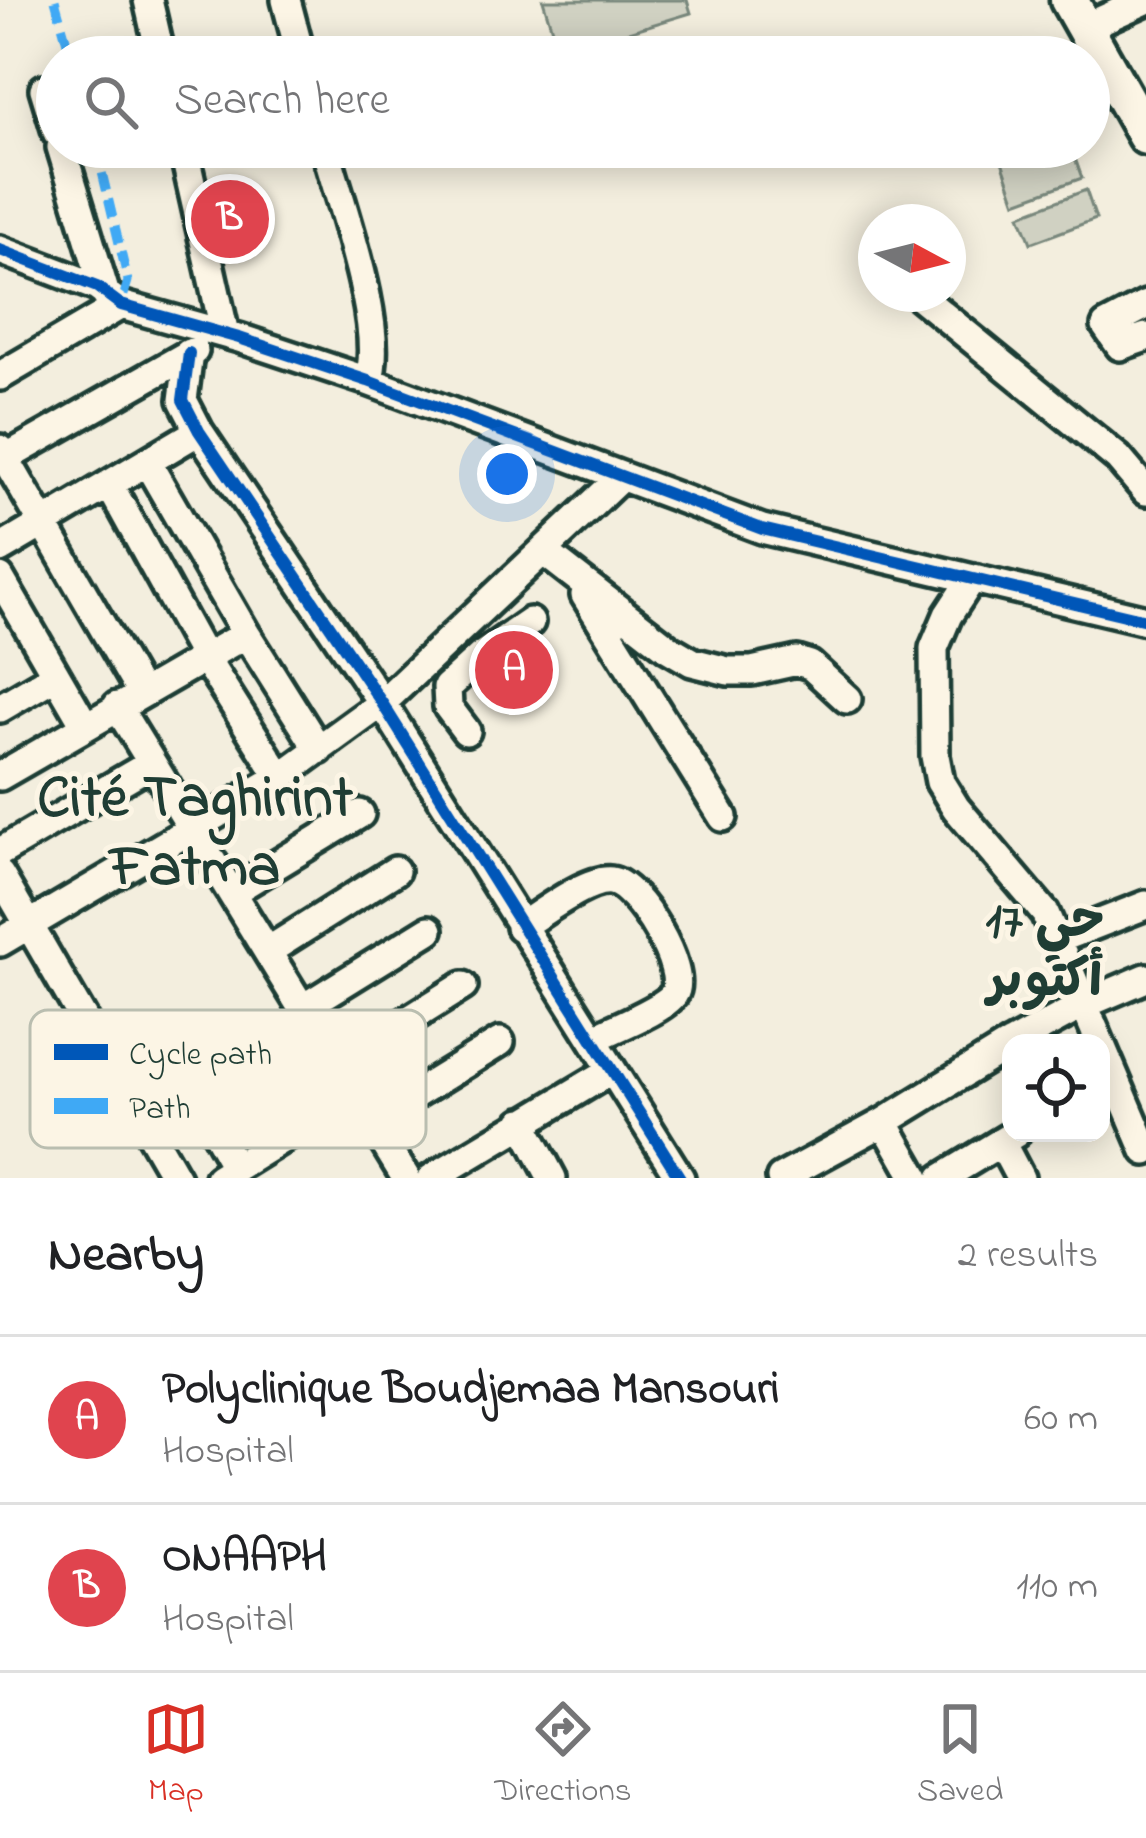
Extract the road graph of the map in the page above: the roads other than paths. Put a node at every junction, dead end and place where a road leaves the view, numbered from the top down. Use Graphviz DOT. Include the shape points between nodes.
graph roads {
  1 [pos="148,0"];
  2 [pos="286,0"];
  3 [pos="1146,0"];
  4 [pos="1077,14"];
  5 [pos="156,36"];
  6 [pos="295,36"];
  7 [pos="1110,72"];
  8 [pos="1146,136"];
  9 [pos="69,168"];
  10 [pos="188,168"];
  11 [pos="331,168"];
  12 [pos="0,250"];
  13 [pos="113,300"];
  14 [pos="1146,304"];
  15 [pos="939,312"];
  16 [pos="232,336"];
  17 [pos="1146,337"];
  18 [pos="189,352"];
  19 [pos="0,376"];
  20 [pos="368,381"];
  21 [pos="199,431"];
  22 [pos="2,456"];
  23 [pos="148,464"];
  24 [pos="620,478"];
  25 [pos="110,486"];
  26 [pos="1146,491"];
  27 [pos="41,525"];
  28 [pos="0,549"];
  29 [pos="543,551"];
  30 [pos="0,578"];
  31 [pos="971,580"];
  32 [pos="577,581"];
  33 [pos="1146,620"];
  34 [pos="10,621"];
  35 [pos="530,622"];
  36 [pos="463,626"];
  37 [pos="246,634"];
  38 [pos="481,656"];
  39 [pos="204,657"];
  40 [pos="56,675"];
  41 [pos="847,699"];
  42 [pos="129,700"];
  43 [pos="382,703"];
  44 [pos="0,708"];
  45 [pos="86,725"];
  46 [pos="466,731"];
  47 [pos="319,750"];
  48 [pos="152,764"];
  49 [pos="0,776"];
  50 [pos="280,777"];
  51 [pos="359,814"];
  52 [pos="723,818"];
  53 [pos="192,829"];
  54 [pos="0,852"];
  55 [pos="395,871"];
  56 [pos="0,875"];
  57 [pos="232,892"];
  58 [pos="1146,905"];
  59 [pos="31,927"];
  60 [pos="520,927"];
  61 [pos="429,930"];
  62 [pos="1059,939"];
  63 [pos="0,942"];
  64 [pos="268,951"];
  65 [pos="1146,978"];
  66 [pos="464,986"];
  67 [pos="1085,1004"];
  68 [pos="303,1009"];
  69 [pos="79,1010"];
  70 [pos="425,1010"];
  71 [pos="1033,1034"];
  72 [pos="593,1039"];
  73 [pos="500,1042"];
  74 [pos="1002,1052"];
  75 [pos="612,1070"];
  76 [pos="426,1088"];
  77 [pos="522,1122"];
  78 [pos="884,1122"];
  79 [pos="1002,1141"];
  80 [pos="1010,1142"];
  81 [pos="159,1148"];
  82 [pos="268,1148"];
  83 [pos="388,1148"];
  84 [pos="1146,1151"];
  85 [pos="228,1173"];
  86 [pos="176,1178"];
  87 [pos="406,1178"];
  88 [pos="432,1178"];
  89 [pos="552,1178"];
  90 [pos="680,1178"];
  91 [pos="781,1178"];
  92 [pos="916,1178"];
  93 [pos="942,1178"];
  94 [pos="1020,1178"];
  1 -- 5 [label="street"];
  2 -- 6 [label="street"];
  3 -- 4 [label="street"];
  7 -- 8 [label="main road"];
  9 -- 13 [label="street"];
  10 -- 16 [label="street"];
  11 -- 20 [label="street" via="371,320"];
  12 -- 13 [label="street"];
  13 -- 16 [label="street"];
  13 -- 19 [label="street"];
  14 -- 17 [label="street" via="1106,326 1120,346"];
  15 -- 26 [label="street" via="1118,458"];
  16 -- 18 [label="street"];
  16 -- 20 [label="street"];
  18 -- 21 [label="street" via="183,400"];
  18 -- 22 [label="street"];
  20 -- 24 [label="street"];
  21 -- 23 [label="street"];
  21 -- 43 [label="street"];
  22 -- 27 [label="street"];
  23 -- 25 [label="street"];
  23 -- 37 [label="street"];
  24 -- 29 [label="street"];
  24 -- 31 [label="street" via="782,535"];
  25 -- 27 [label="street"];
  25 -- 39 [label="street"];
  27 -- 28 [label="street"];
  27 -- 42 [label="street"];
  29 -- 32 [label="street"];
  29 -- 36 [label="street"];
  30 -- 34 [label="street"];
  31 -- 33 [label="street"];
  31 -- 62 [label="street" via="934,648 936,769 947,796"];
  32 -- 41 [label="street" via="692,662 728,671 810,665"];
  32 -- 52 [label="street"];
  34 -- 40 [label="street"];
  35 -- 38 [label="street"];
  36 -- 38 [label="street"];
  36 -- 43 [label="street"];
  37 -- 39 [label="street"];
  37 -- 47 [label="street"];
  38 -- 46 [label="street" via="446,693"];
  39 -- 42 [label="street"];
  39 -- 50 [label="street"];
  40 -- 44 [label="street"];
  40 -- 45 [label="street"];
  42 -- 45 [label="street"];
  42 -- 48 [label="street"];
  43 -- 47 [label="street"];
  43 -- 60 [label="street"];
  45 -- 49 [label="street"];
  47 -- 50 [label="street"];
  48 -- 53 [label="street"];
  48 -- 54 [label="street"];
  50 -- 53 [label="street"];
  51 -- 57 [label="street"];
  53 -- 57 [label="street"];
  53 -- 59 [label="street"];
  55 -- 64 [label="street"];
  56 -- 59 [label="street"];
  57 -- 64 [label="street"];
  58 -- 62 [label="street"];
  59 -- 63 [label="street"];
  59 -- 69 [label="street"];
  60 -- 72 [label="street"];
  60 -- 72 [label="street" via="596,882 613,881 639,899 678,986 668,1000"];
  61 -- 68 [label="street"];
  62 -- 67 [label="street"];
  64 -- 68 [label="street"];
  65 -- 67 [label="street"];
  66 -- 70 [label="street"];
  67 -- 71 [label="street"];
  67 -- 84 [label="street"];
  72 -- 75 [label="street"];
  73 -- 76 [label="street"];
  74 -- 78 [label="street"];
  75 -- 77 [label="street"];
  75 -- 90 [label="street"];
  77 -- 88 [label="street"];
  77 -- 89 [label="street"];
  78 -- 91 [label="street"];
  78 -- 92 [label="street"];
  79 -- 93 [label="street"];
  80 -- 94 [label="street"];
  81 -- 86 [label="street"];
  82 -- 85 [label="street"];
  83 -- 87 [label="street"];
}
